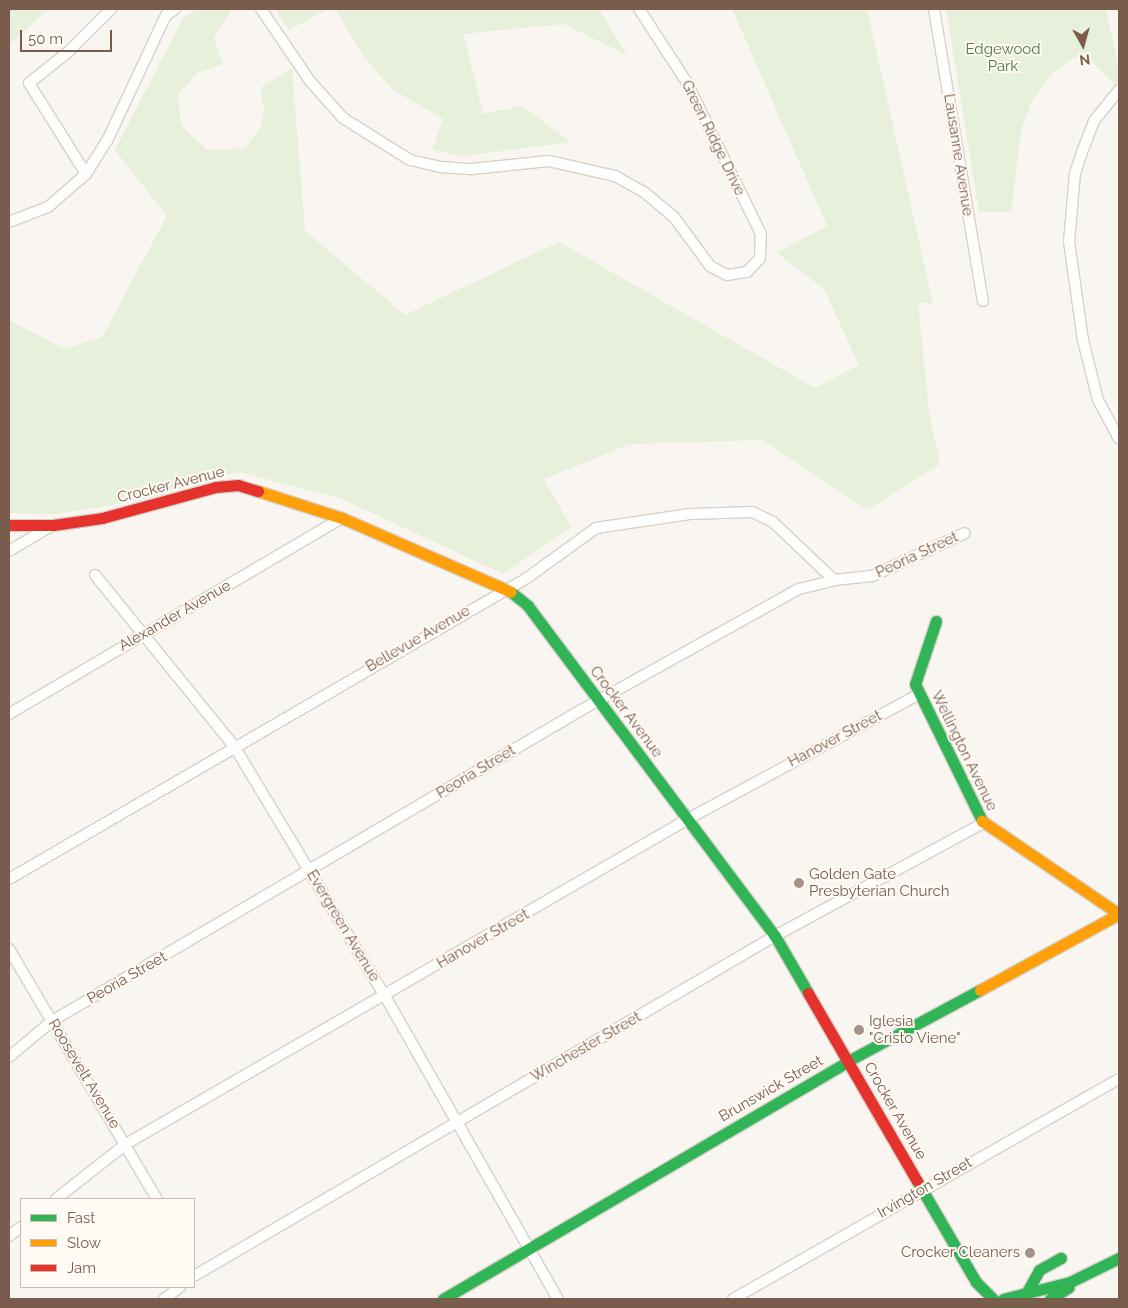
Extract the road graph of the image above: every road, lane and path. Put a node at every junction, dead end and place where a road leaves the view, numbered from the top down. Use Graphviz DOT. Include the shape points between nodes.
graph roads {
  1 [pos="111,9"];
  2 [pos="175,9"];
  3 [pos="261,9"];
  4 [pos="639,9"];
  5 [pos="934,9"];
  6 [pos="1119,90"];
  7 [pos="86,174"];
  8 [pos="9,222"];
  9 [pos="983,301"];
  10 [pos="1119,439"];
  11 [pos="342,518"];
  12 [pos="9,525"];
  13 [pos="53,525"];
  14 [pos="965,533"];
  15 [pos="9,551"];
  16 [pos="95,575"];
  17 [pos="834,580"];
  18 [pos="506,588"];
  19 [pos="936,621"];
  20 [pos="145,633"];
  21 [pos="919,694"];
  22 [pos="599,700"];
  23 [pos="9,714"];
  24 [pos="234,746"];
  25 [pos="688,819"];
  26 [pos="983,824"];
  27 [pos="310,871"];
  28 [pos="9,879"];
  29 [pos="1119,914"];
  30 [pos="775,936"];
  31 [pos="9,949"];
  32 [pos="385,996"];
  33 [pos="52,1021"];
  34 [pos="9,1057"];
  35 [pos="848,1061"];
  36 [pos="1119,1079"];
  37 [pos="456,1123"];
  38 [pos="126,1144"];
  39 [pos="923,1188"];
  40 [pos="57,1198"];
  41 [pos="156,1198"];
  42 [pos="20,1228"];
  43 [pos="9,1236"];
  44 [pos="529,1249"];
  45 [pos="1061,1258"];
  46 [pos="1119,1258"];
  47 [pos="195,1271"];
  48 [pos="1087,1276"];
  49 [pos="179,1288"];
  50 [pos="1027,1292"];
  51 [pos="164,1299"];
  52 [pos="443,1299"];
  53 [pos="558,1299"];
  54 [pos="732,1299"];
  55 [pos="993,1299"];
  56 [pos="1003,1299"];
  57 [pos="1050,1299"];
  1 -- 7 [label="street" via="67,53 28,83"];
  2 -- 7 [label="street" via="166,15 107,141"];
  3 -- 4 [label="street, Green Ridge Drive" via="310,81 343,118 410,160 472,169 549,161 615,176 644,192 674,217 710,266 727,276 747,272 760,258 761,234 686,81"];
  5 -- 9 [label="street, Lausanne Avenue"];
  6 -- 10 [label="street" via="1094,121 1075,173 1069,241 1083,340 1098,400"];
  7 -- 8 [label="street" via="48,207"];
  11 -- 13 [label="street, Crocker Avenue" via="247,487 228,485 153,506"];
  11 -- 18 [label="street, Crocker Avenue"];
  11 -- 20 [label="street, Alexander Avenue"];
  12 -- 13 [label="street, Crocker Avenue"];
  13 -- 15 [label="street"];
  14 -- 17 [label="street, Peoria Street" via="872,576"];
  16 -- 20 [label="street, Evergreen Avenue"];
  17 -- 18 [label="street, Bellevue Avenue" via="773,522 752,512 699,514 596,528 527,578"];
  17 -- 22 [label="street, Peoria Street" via="799,589"];
  18 -- 22 [label="street, Crocker Avenue" via="528,606"];
  18 -- 24 [label="street, Bellevue Avenue"];
  19 -- 21 [label="street, Wellington Avenue" via="915,684"];
  20 -- 23 [label="street, Alexander Avenue"];
  20 -- 24 [label="street, Evergreen Avenue"];
  21 -- 25 [label="street, Hanover Street"];
  21 -- 26 [label="street, Wellington Avenue"];
  22 -- 25 [label="street, Crocker Avenue"];
  22 -- 27 [label="street, Peoria Street"];
  24 -- 27 [label="street, Evergreen Avenue"];
  24 -- 28 [label="street, Bellevue Avenue"];
  25 -- 30 [label="street, Crocker Avenue"];
  25 -- 32 [label="street, Hanover Street"];
  26 -- 29 [label="street, Wellington Avenue"];
  26 -- 30 [label="street, Winchester Street"];
  27 -- 32 [label="street, Evergreen Avenue"];
  27 -- 33 [label="street, Peoria Street"];
  29 -- 35 [label="street, Brunswick Street"];
  30 -- 35 [label="street, Crocker Avenue"];
  30 -- 37 [label="street, Winchester Street"];
  31 -- 33 [label="street, Roosevelt Avenue"];
  32 -- 37 [label="street, Evergreen Avenue"];
  32 -- 38 [label="street, Hanover Street"];
  33 -- 34 [label="street, Peoria Street"];
  33 -- 38 [label="street, Roosevelt Avenue"];
  35 -- 39 [label="street, Crocker Avenue"];
  35 -- 44 [label="street, Brunswick Street"];
  36 -- 39 [label="street, Irvington Street"];
  37 -- 44 [label="street, Evergreen Avenue"];
  37 -- 47 [label="street, Winchester Street"];
  38 -- 40 [label="street, Hanover Street"];
  38 -- 41 [label="street, Roosevelt Avenue"];
  39 -- 54 [label="street, Irvington Street"];
  39 -- 55 [label="street, Crocker Avenue" via="976,1282"];
  42 -- 43 [label="street"];
  44 -- 52 [label="street, Brunswick Street"];
  44 -- 53 [label="street, Evergreen Avenue"];
  45 -- 50 [label="street" via="1039,1270"];
  46 -- 48 [label="street"];
  48 -- 50 [label="street"];
  48 -- 57 [label="street"];
  49 -- 51 [label="street"];
  50 -- 56 [label="street"];
}
